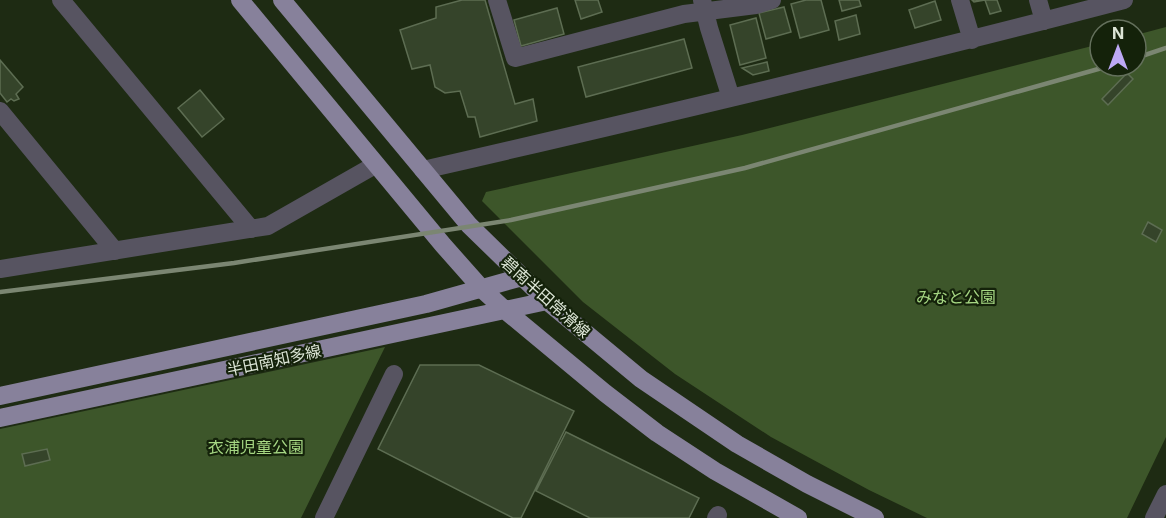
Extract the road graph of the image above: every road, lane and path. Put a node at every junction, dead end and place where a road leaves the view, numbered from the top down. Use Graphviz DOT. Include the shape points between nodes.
graph roads {
  1 [pos="61,0"];
  2 [pos="240,0"];
  3 [pos="282,0"];
  4 [pos="497,0"];
  5 [pos="772,0"];
  6 [pos="960,0"];
  7 [pos="1038,0"];
  8 [pos="1124,0"];
  9 [pos="703,5"];
  10 [pos="1044,21"];
  11 [pos="972,40"];
  12 [pos="731,98"];
  13 [pos="0,111"];
  14 [pos="375,165"];
  15 [pos="423,170"];
  16 [pos="251,229"];
  17 [pos="115,251"];
  18 [pos="0,269"];
  19 [pos="522,277"];
  20 [pos="482,289"];
  21 [pos="547,301"];
  22 [pos="506,311"];
  23 [pos="394,374"];
  24 [pos="0,396"];
  25 [pos="0,418"];
  26 [pos="1166,494"];
  27 [pos="324,518"];
  28 [pos="798,518"];
  29 [pos="875,518"];
  30 [pos="1154,518"];
  1 -- 16 [label="street"];
  2 -- 14 [label="main road, 碧南半田常滑線"];
  3 -- 15 [label="main road, 碧南半田常滑線"];
  4 -- 9 [label="street" via="515,58"];
  5 -- 9 [label="street" via="756,5"];
  6 -- 11 [label="street"];
  7 -- 10 [label="street"];
  8 -- 10 [label="street"];
  9 -- 12 [label="street"];
  10 -- 11 [label="street"];
  11 -- 12 [label="street"];
  12 -- 15 [label="street"];
  13 -- 17 [label="street"];
  14 -- 16 [label="street" via="268,226"];
  14 -- 20 [label="main road, 碧南半田常滑線"];
  15 -- 19 [label="main road, 碧南半田常滑線" via="469,225"];
  16 -- 17 [label="street"];
  17 -- 18 [label="street"];
  19 -- 20 [label="main road, 半田南知多線"];
  19 -- 21 [label="main road, 碧南半田常滑線"];
  20 -- 22 [label="main road, 碧南半田常滑線"];
  20 -- 24 [label="main road, 半田南知多線"];
  21 -- 22 [label="main road, 半田南知多線"];
  21 -- 29 [label="main road, 碧南半田常滑線" via="641,379 737,444"];
  22 -- 25 [label="main road, 半田南知多線"];
  22 -- 28 [label="main road, 碧南半田常滑線" via="657,433"];
  23 -- 27 [label="street"];
  26 -- 30 [label="street"];
}
